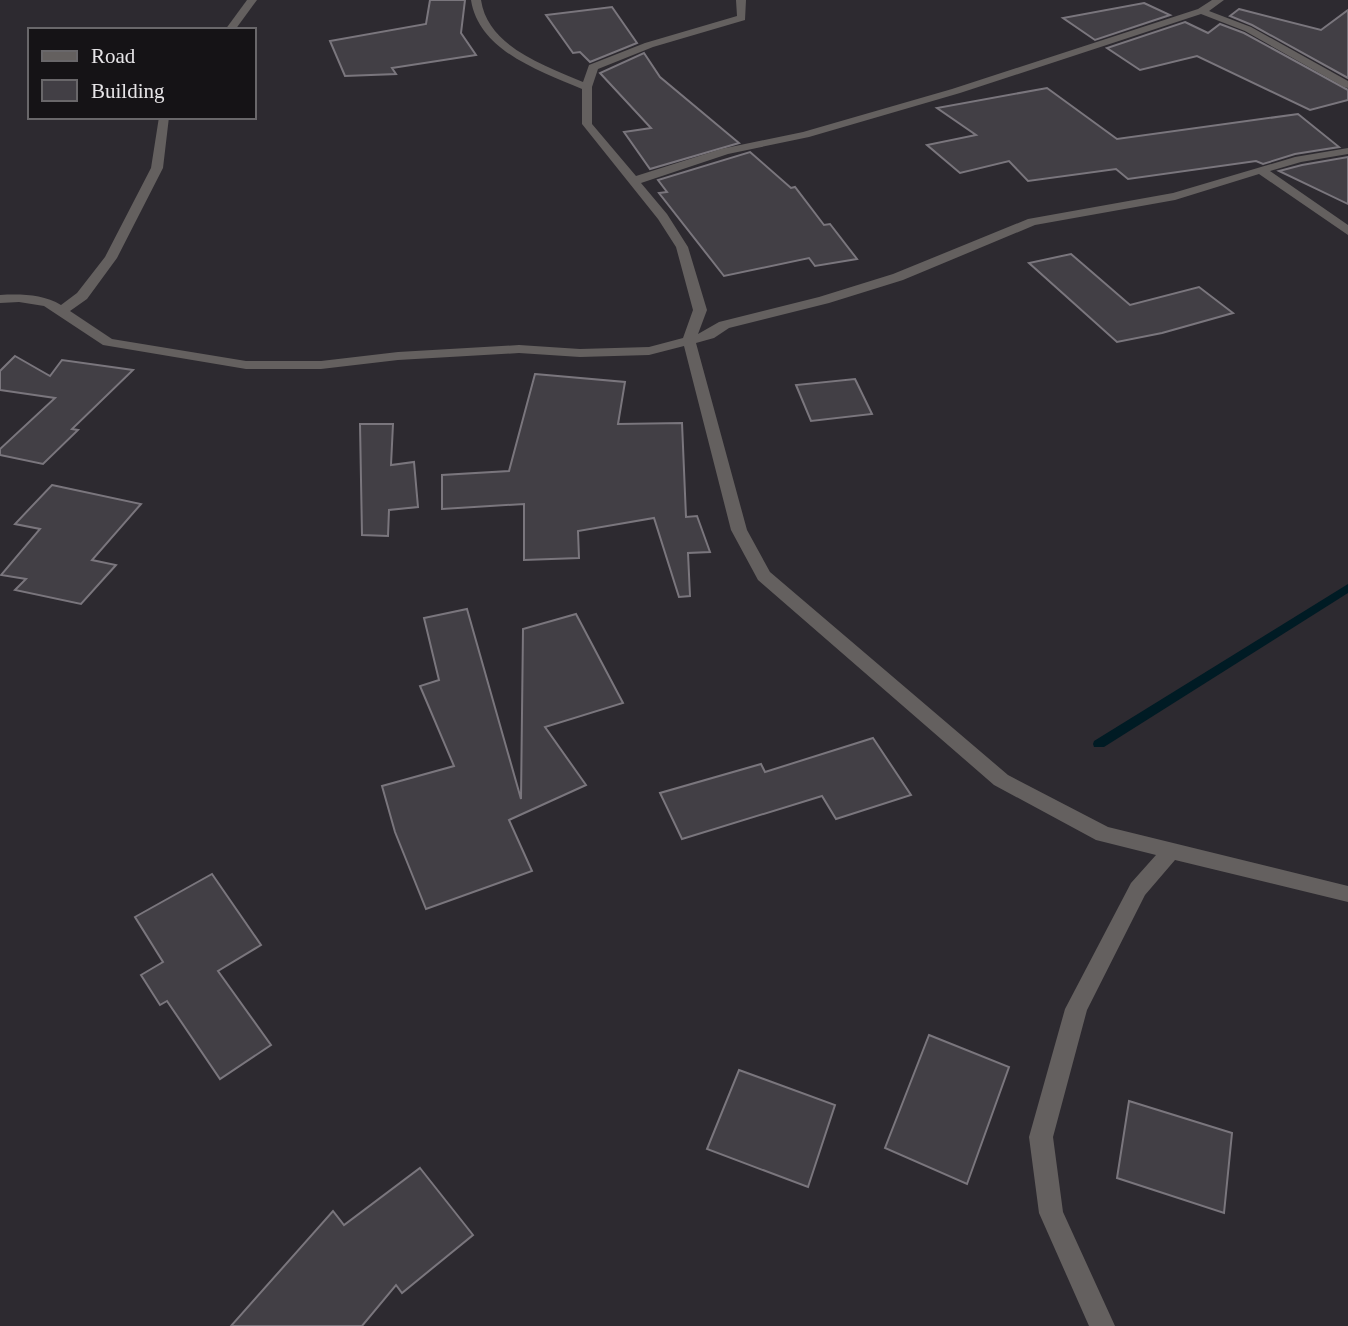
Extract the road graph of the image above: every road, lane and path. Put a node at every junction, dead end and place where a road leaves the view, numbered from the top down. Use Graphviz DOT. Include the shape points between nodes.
graph roads {
  1 [pos="252,0"];
  2 [pos="477,0"];
  3 [pos="741,0"];
  4 [pos="1219,0"];
  5 [pos="1201,11"];
  6 [pos="231,28"];
  7 [pos="1348,85"];
  8 [pos="587,87"];
  9 [pos="164,119"];
  10 [pos="1348,150"];
  11 [pos="1262,171"];
  12 [pos="634,181"];
  13 [pos="1348,231"];
  14 [pos="0,299"];
  15 [pos="63,310"];
  16 [pos="689,340"];
  17 [pos="1171,851"];
  18 [pos="1348,894"];
  19 [pos="1101,1326"];
  1 -- 6 [label="street"];
  2 -- 8 [label="street" via="479,19 498,40 530,63"];
  3 -- 8 [label="street" via="742,18 593,67"];
  4 -- 5 [label="street"];
  5 -- 7 [label="street" via="1248,29"];
  5 -- 12 [label="street" via="956,91 805,135 725,151"];
  8 -- 12 [label="street" via="587,124"];
  9 -- 15 [label="street" via="157,168 111,258 82,296"];
  10 -- 11 [label="street"];
  11 -- 13 [label="street"];
  11 -- 16 [label="street" via="1175,196 1032,222 898,277 724,325"];
  12 -- 16 [label="street" via="682,247 700,310"];
  14 -- 15 [label="street" via="48,303"];
  15 -- 16 [label="street" via="108,342 246,365 321,365 519,349 649,351"];
  16 -- 17 [label="street" via="739,530 764,576 1001,780 1103,834"];
  17 -- 18 [label="street"];
  17 -- 19 [label="street" via="1138,889 1076,1009 1041,1136 1051,1213"];
}
